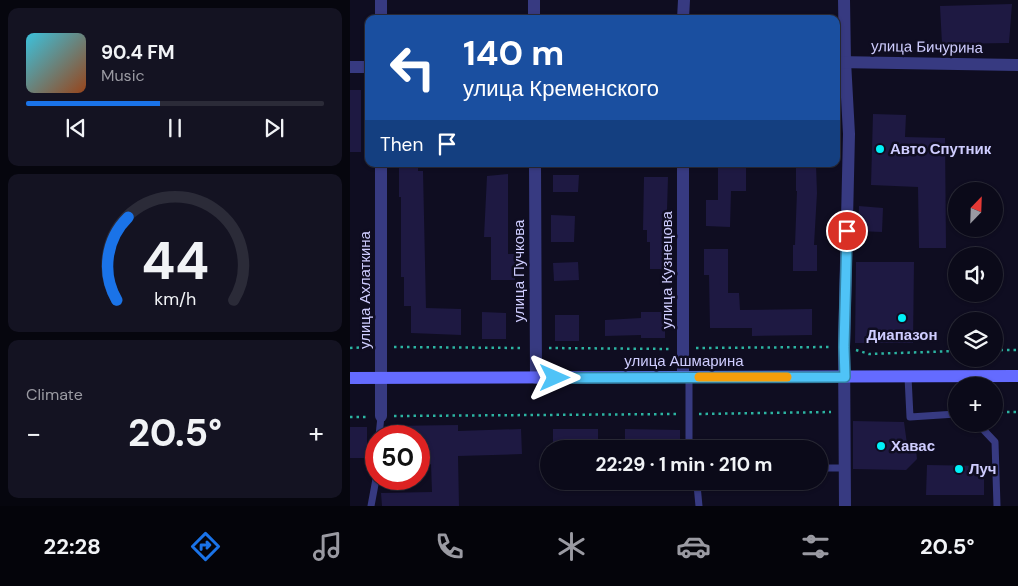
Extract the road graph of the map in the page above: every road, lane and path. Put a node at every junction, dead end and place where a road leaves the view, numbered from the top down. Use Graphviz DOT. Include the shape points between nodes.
graph roads {
  1 [pos="381,0"];
  2 [pos="534,0"];
  3 [pos="684,0"];
  4 [pos="844,0"];
  5 [pos="381,15"];
  6 [pos="534,15"];
  7 [pos="684,15"];
  8 [pos="841,62"];
  9 [pos="1018,65"];
  10 [pos="350,67"];
  11 [pos="365,67"];
  12 [pos="381,167"];
  13 [pos="535,167"];
  14 [pos="683,167"];
  15 [pos="381,347"];
  16 [pos="844,347"];
  17 [pos="350,348"];
  18 [pos="536,348"];
  19 [pos="683,349"];
  20 [pos="1003,350"];
  21 [pos="1018,350"];
  22 [pos="948,352"];
  23 [pos="1018,376"];
  24 [pos="686,377"];
  25 [pos="845,377"];
  26 [pos="908,377"];
  27 [pos="350,378"];
  28 [pos="381,378"];
  29 [pos="536,378"];
  30 [pos="845,412"];
  31 [pos="1003,412"];
  32 [pos="1018,412"];
  33 [pos="689,414"];
  34 [pos="948,415"];
  35 [pos="381,416"];
  36 [pos="350,417"];
  37 [pos="380,425"];
  38 [pos="986,432"];
  39 [pos="689,440"];
  40 [pos="828,468"];
  41 [pos="845,468"];
  42 [pos="374,490"];
  43 [pos="697,490"];
  44 [pos="371,506"];
  45 [pos="699,506"];
  46 [pos="845,506"];
  47 [pos="997,506"];
  1 -- 5 [label="street"];
  2 -- 6 [label="street"];
  3 -- 7 [label="street"];
  4 -- 8 [label="street"];
  8 -- 9 [label="street, улица Бичурина"];
  8 -- 16 [label="street" via="849,134"];
  10 -- 11 [label="street"];
  12 -- 15 [label="street, улица Ахлаткина"];
  13 -- 18 [label="street, улица Пучкова"];
  14 -- 19 [label="street, улица Кузнецова"];
  15 -- 17 [label="path"];
  15 -- 18 [label="path"];
  15 -- 28 [label="street, улица Ахлаткина"];
  16 -- 19 [label="path"];
  16 -- 22 [label="path" via="869,354"];
  16 -- 25 [label="street"];
  18 -- 19 [label="path"];
  18 -- 29 [label="street, улица Пучкова"];
  19 -- 24 [label="street, улица Кузнецова"];
  20 -- 21 [label="path"];
  23 -- 26 [label="main road, улица Ашмарина"];
  24 -- 25 [label="main road, улица Ашмарина"];
  24 -- 29 [label="main road, улица Ашмарина"];
  24 -- 33 [label="lane"];
  25 -- 26 [label="main road, улица Ашмарина"];
  25 -- 30 [label="street"];
  26 -- 34 [label="lane" via="910,417"];
  27 -- 28 [label="main road, улица Ашмарина"];
  28 -- 29 [label="main road, улица Ашмарина"];
  28 -- 35 [label="street, улица Ахлаткина"];
  30 -- 33 [label="path"];
  30 -- 41 [label="street"];
  31 -- 32 [label="path"];
  33 -- 35 [label="path"];
  33 -- 39 [label="lane"];
  35 -- 36 [label="path"];
  35 -- 37 [label="lane"];
  38 -- 47 [label="lane" via="995,442"];
  40 -- 41 [label="lane"];
  41 -- 46 [label="street"];
  42 -- 44 [label="lane"];
  43 -- 45 [label="lane"];
}
